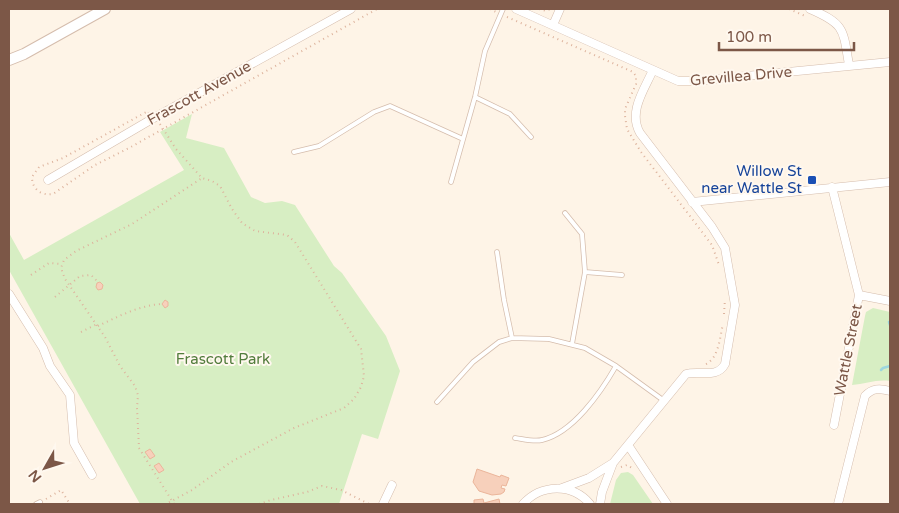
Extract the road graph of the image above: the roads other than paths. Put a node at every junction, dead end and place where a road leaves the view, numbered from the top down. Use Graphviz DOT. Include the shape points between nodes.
graph roads {
  1 [pos="106,9"];
  2 [pos="351,9"];
  3 [pos="503,9"];
  4 [pos="516,9"];
  5 [pos="560,9"];
  6 [pos="808,13"];
  7 [pos="553,25"];
  8 [pos="9,60"];
  9 [pos="890,62"];
  10 [pos="849,65"];
  11 [pos="653,70"];
  12 [pos="475,97"];
  13 [pos="530,137"];
  14 [pos="463,139"];
  15 [pos="294,152"];
  16 [pos="48,180"];
  17 [pos="451,182"];
  18 [pos="890,182"];
  19 [pos="832,187"];
  20 [pos="692,202"];
  21 [pos="565,213"];
  22 [pos="497,252"];
  23 [pos="585,272"];
  24 [pos="622,275"];
  25 [pos="9,294"];
  26 [pos="859,295"];
  27 [pos="890,301"];
  28 [pos="512,338"];
  29 [pos="572,344"];
  30 [pos="616,366"];
  31 [pos="890,391"];
  32 [pos="663,400"];
  33 [pos="437,402"];
  34 [pos="834,425"];
  35 [pos="515,438"];
  36 [pos="628,445"];
  37 [pos="614,462"];
  38 [pos="92,474"];
  39 [pos="392,485"];
  40 [pos="562,488"];
  41 [pos="383,504"];
  42 [pos="523,504"];
  43 [pos="590,504"];
  44 [pos="600,504"];
  45 [pos="667,504"];
  46 [pos="838,504"];
  1 -- 8 [label="street"];
  2 -- 16 [label="street, Frascott Avenue"];
  3 -- 12 [label="lane" via="485,51"];
  4 -- 7 [label="street, Grevillea Drive"];
  5 -- 7 [label="street"];
  6 -- 10 [label="street" via="833,20 841,28"];
  7 -- 11 [label="street, Grevillea Drive"];
  9 -- 10 [label="street, Grevillea Drive"];
  10 -- 11 [label="street, Grevillea Drive" via="687,82"];
  11 -- 20 [label="street" via="636,109 635,122"];
  12 -- 13 [label="lane" via="510,114"];
  12 -- 14 [label="lane"];
  14 -- 15 [label="lane" via="390,106 374,112 319,146"];
  14 -- 17 [label="lane"];
  18 -- 19 [label="street"];
  19 -- 20 [label="street"];
  19 -- 26 [label="street, Wattle Street"];
  20 -- 32 [label="street" via="725,248 734,295 734,315 722,369 686,374"];
  21 -- 23 [label="lane" via="582,234"];
  22 -- 28 [label="lane"];
  23 -- 24 [label="lane"];
  23 -- 29 [label="lane"];
  25 -- 38 [label="street" via="70,395 74,443"];
  26 -- 27 [label="street"];
  26 -- 34 [label="street, Wattle Street"];
  28 -- 29 [label="lane" via="549,339"];
  28 -- 33 [label="lane" via="499,342 473,362"];
  29 -- 30 [label="lane"];
  30 -- 32 [label="lane"];
  30 -- 35 [label="lane" via="586,410 563,430 542,440"];
  31 -- 46 [label="street" via="878,389 865,396"];
  32 -- 36 [label="street"];
  36 -- 37 [label="street"];
  36 -- 45 [label="street"];
  37 -- 40 [label="street" via="589,478"];
  37 -- 44 [label="street"];
  39 -- 41 [label="street"];
  40 -- 42 [label="street" via="538,492"];
  40 -- 43 [label="street" via="577,493"];
}
